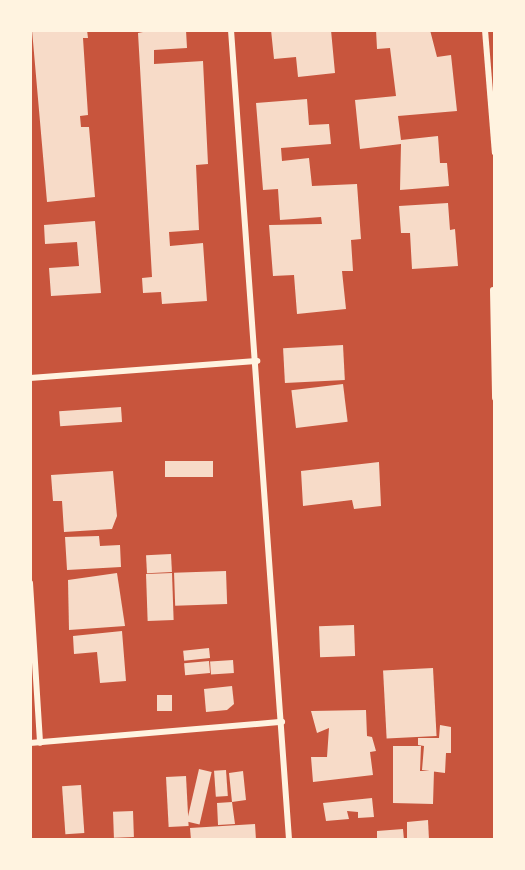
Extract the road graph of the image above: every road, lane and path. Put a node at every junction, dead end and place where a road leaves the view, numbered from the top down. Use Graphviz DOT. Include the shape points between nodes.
graph roads {
  1 [pos="231,30"];
  2 [pos="485,30"];
  3 [pos="495,153"];
  4 [pos="494,288"];
  5 [pos="257,361"];
  6 [pos="30,378"];
  7 [pos="495,398"];
  8 [pos="30,583"];
  9 [pos="282,722"];
  10 [pos="40,742"];
  11 [pos="30,743"];
  12 [pos="289,840"];
  1 -- 5 [label="street"];
  2 -- 3 [label="street"];
  4 -- 7 [label="street"];
  5 -- 6 [label="street"];
  5 -- 9 [label="street"];
  8 -- 10 [label="street"];
  9 -- 10 [label="street"];
  9 -- 12 [label="street"];
  10 -- 11 [label="street"];
}
